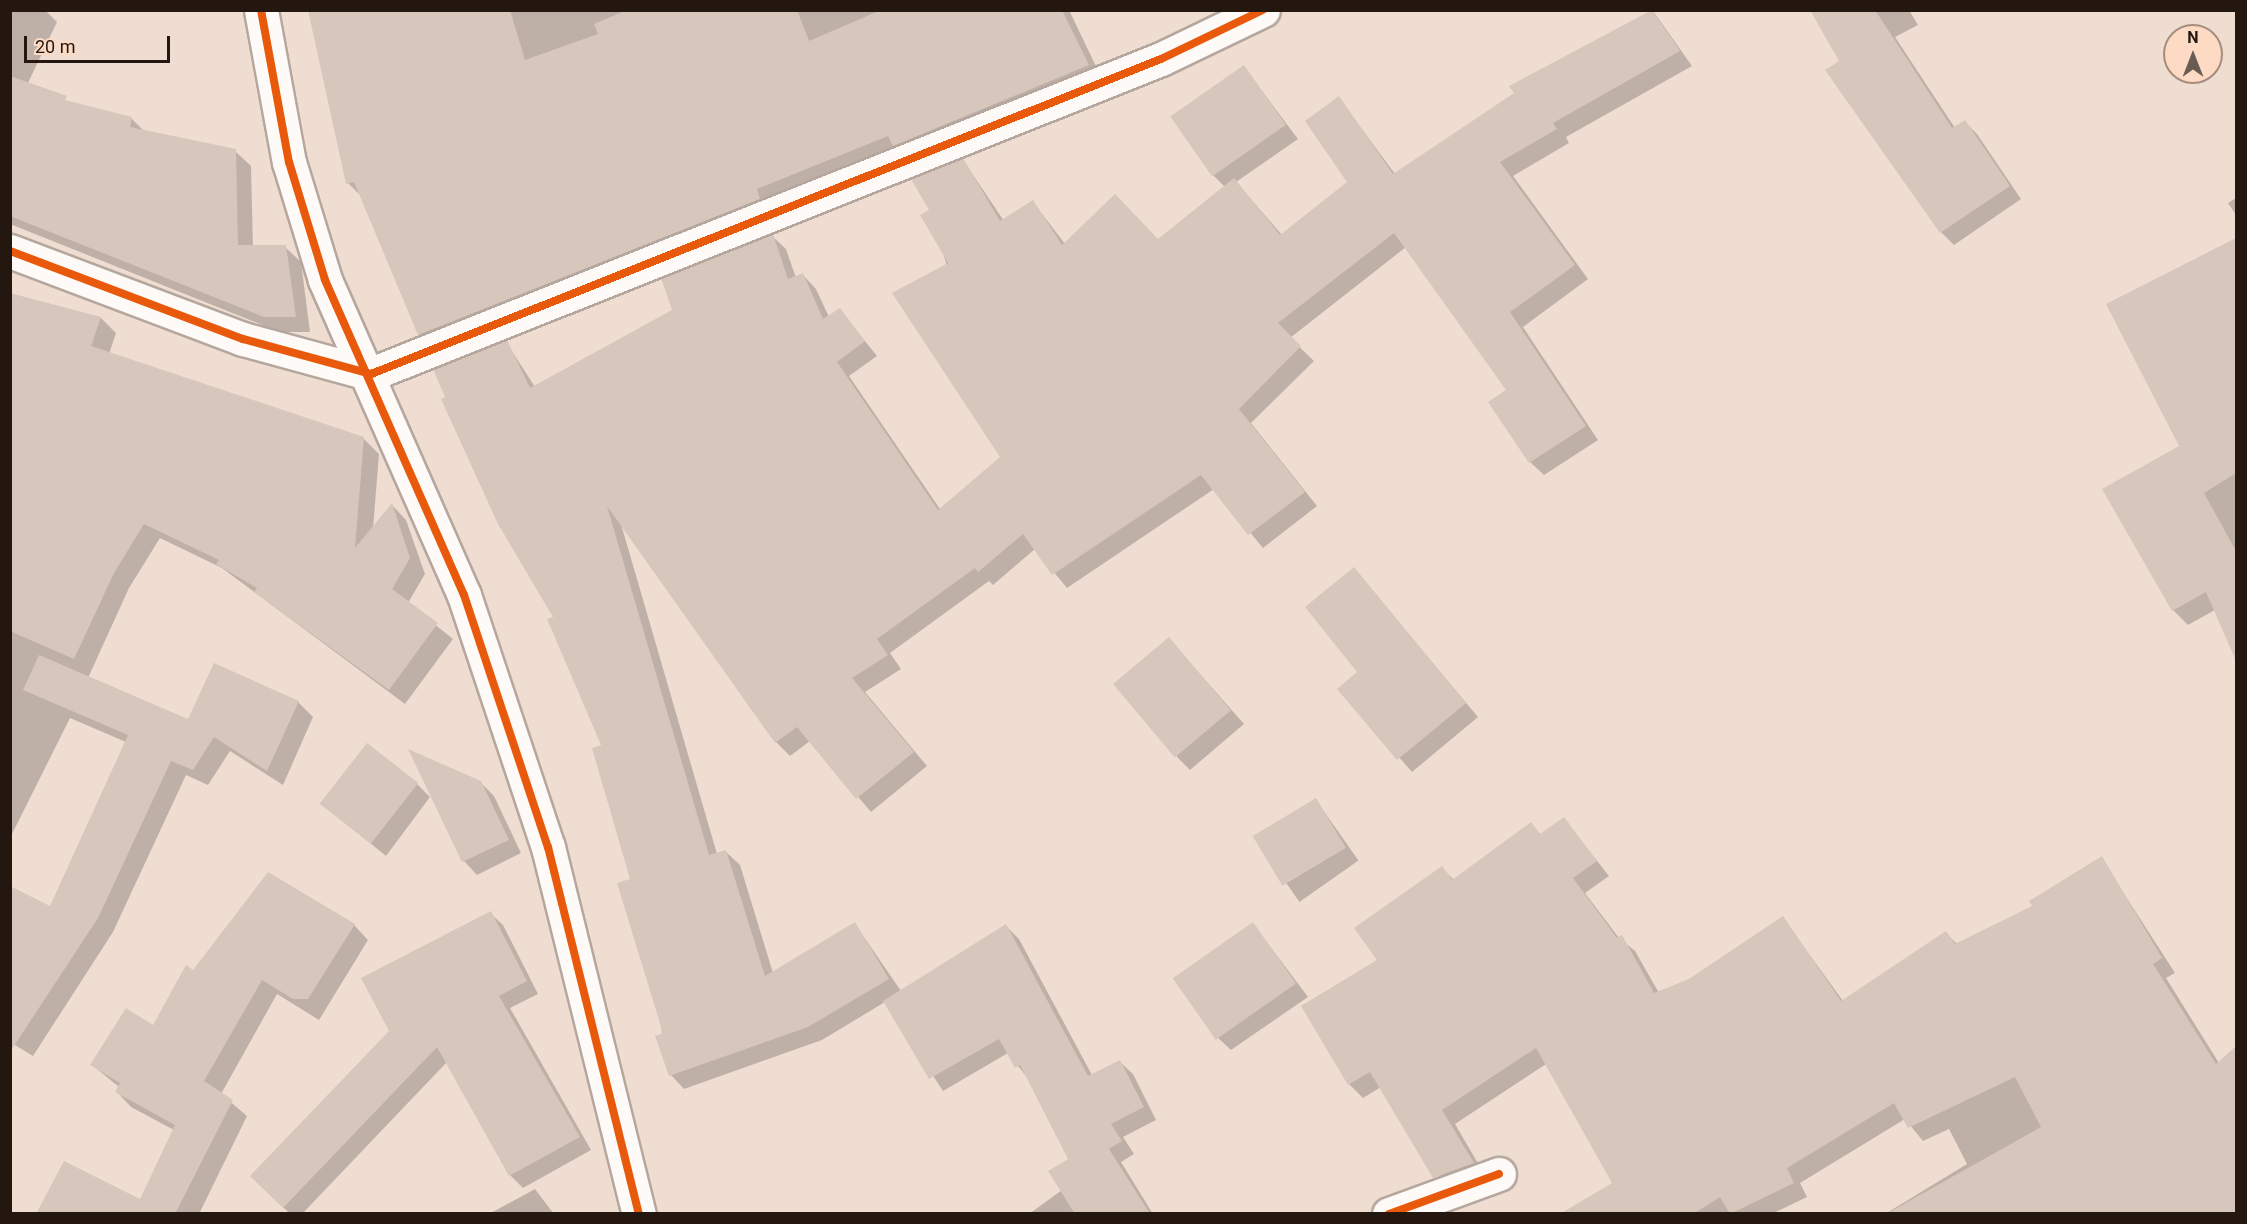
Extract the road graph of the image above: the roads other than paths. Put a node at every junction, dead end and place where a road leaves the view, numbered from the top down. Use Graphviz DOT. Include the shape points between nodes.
graph roads {
  1 [pos="261,10"];
  2 [pos="1263,10"];
  3 [pos="10,250"];
  4 [pos="371,374"];
  5 [pos="1498,1174"];
  6 [pos="639,1214"];
  7 [pos="1389,1214"];
  1 -- 4 [label="street" via="292,173 325,280"];
  2 -- 4 [label="street" via="1161,59"];
  3 -- 4 [label="street" via="243,339"];
  4 -- 6 [label="street" via="464,595 548,847"];
  5 -- 7 [label="street"];
}
